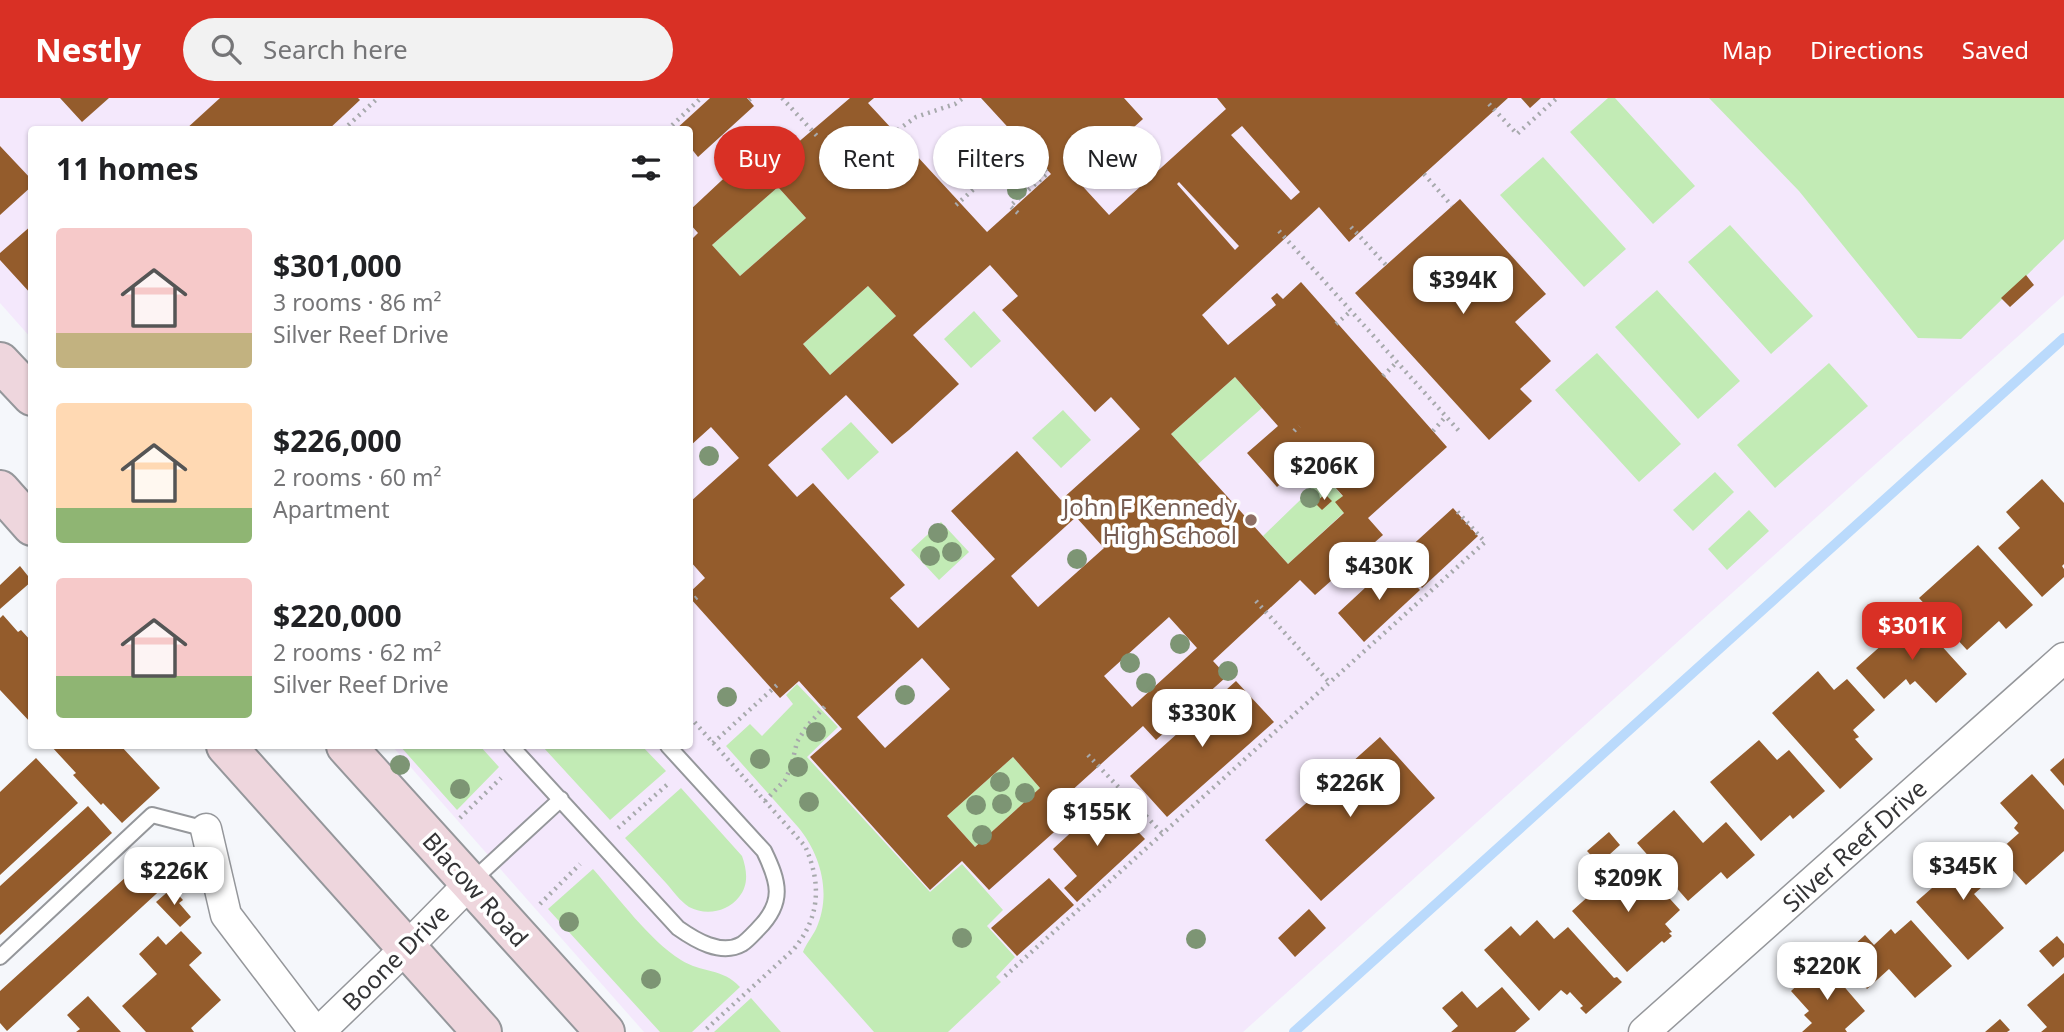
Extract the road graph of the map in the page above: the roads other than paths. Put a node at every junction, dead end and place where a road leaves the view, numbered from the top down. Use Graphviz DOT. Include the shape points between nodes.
graph roads {
  1 [pos="0,362"];
  2 [pos="28,392"];
  3 [pos="0,399"];
  4 [pos="28,412"];
  5 [pos="0,491"];
  6 [pos="28,522"];
  7 [pos="2064,659"];
  8 [pos="229,749"];
  9 [pos="349,749"];
  10 [pos="514,749"];
  11 [pos="671,749"];
  12 [pos="561,799"];
  13 [pos="205,829"];
  14 [pos="470,883"];
  15 [pos="406,948"];
  16 [pos="0,957"];
  17 [pos="317,1032"];
  18 [pos="482,1032"];
  19 [pos="605,1032"];
  20 [pos="1644,1032"];
  1 -- 2 [label="main road"];
  3 -- 4 [label="main road"];
  5 -- 6 [label="main road"];
  7 -- 20 [label="street, Silver Reef Drive"];
  8 -- 15 [label="main road"];
  9 -- 14 [label="main road, Blacow Road"];
  10 -- 12 [label="lane"];
  11 -- 12 [label="lane" via="764,851 774,872 777,899 770,917 744,943 732,948 703,945 678,928"];
  12 -- 14 [label="lane"];
  13 -- 16 [label="lane" via="152,815"];
  13 -- 17 [label="street" via="226,915"];
  14 -- 15 [label="street, Boone Drive"];
  14 -- 19 [label="main road, Blacow Road"];
  15 -- 17 [label="street, Boone Drive"];
  15 -- 18 [label="main road"];
}
